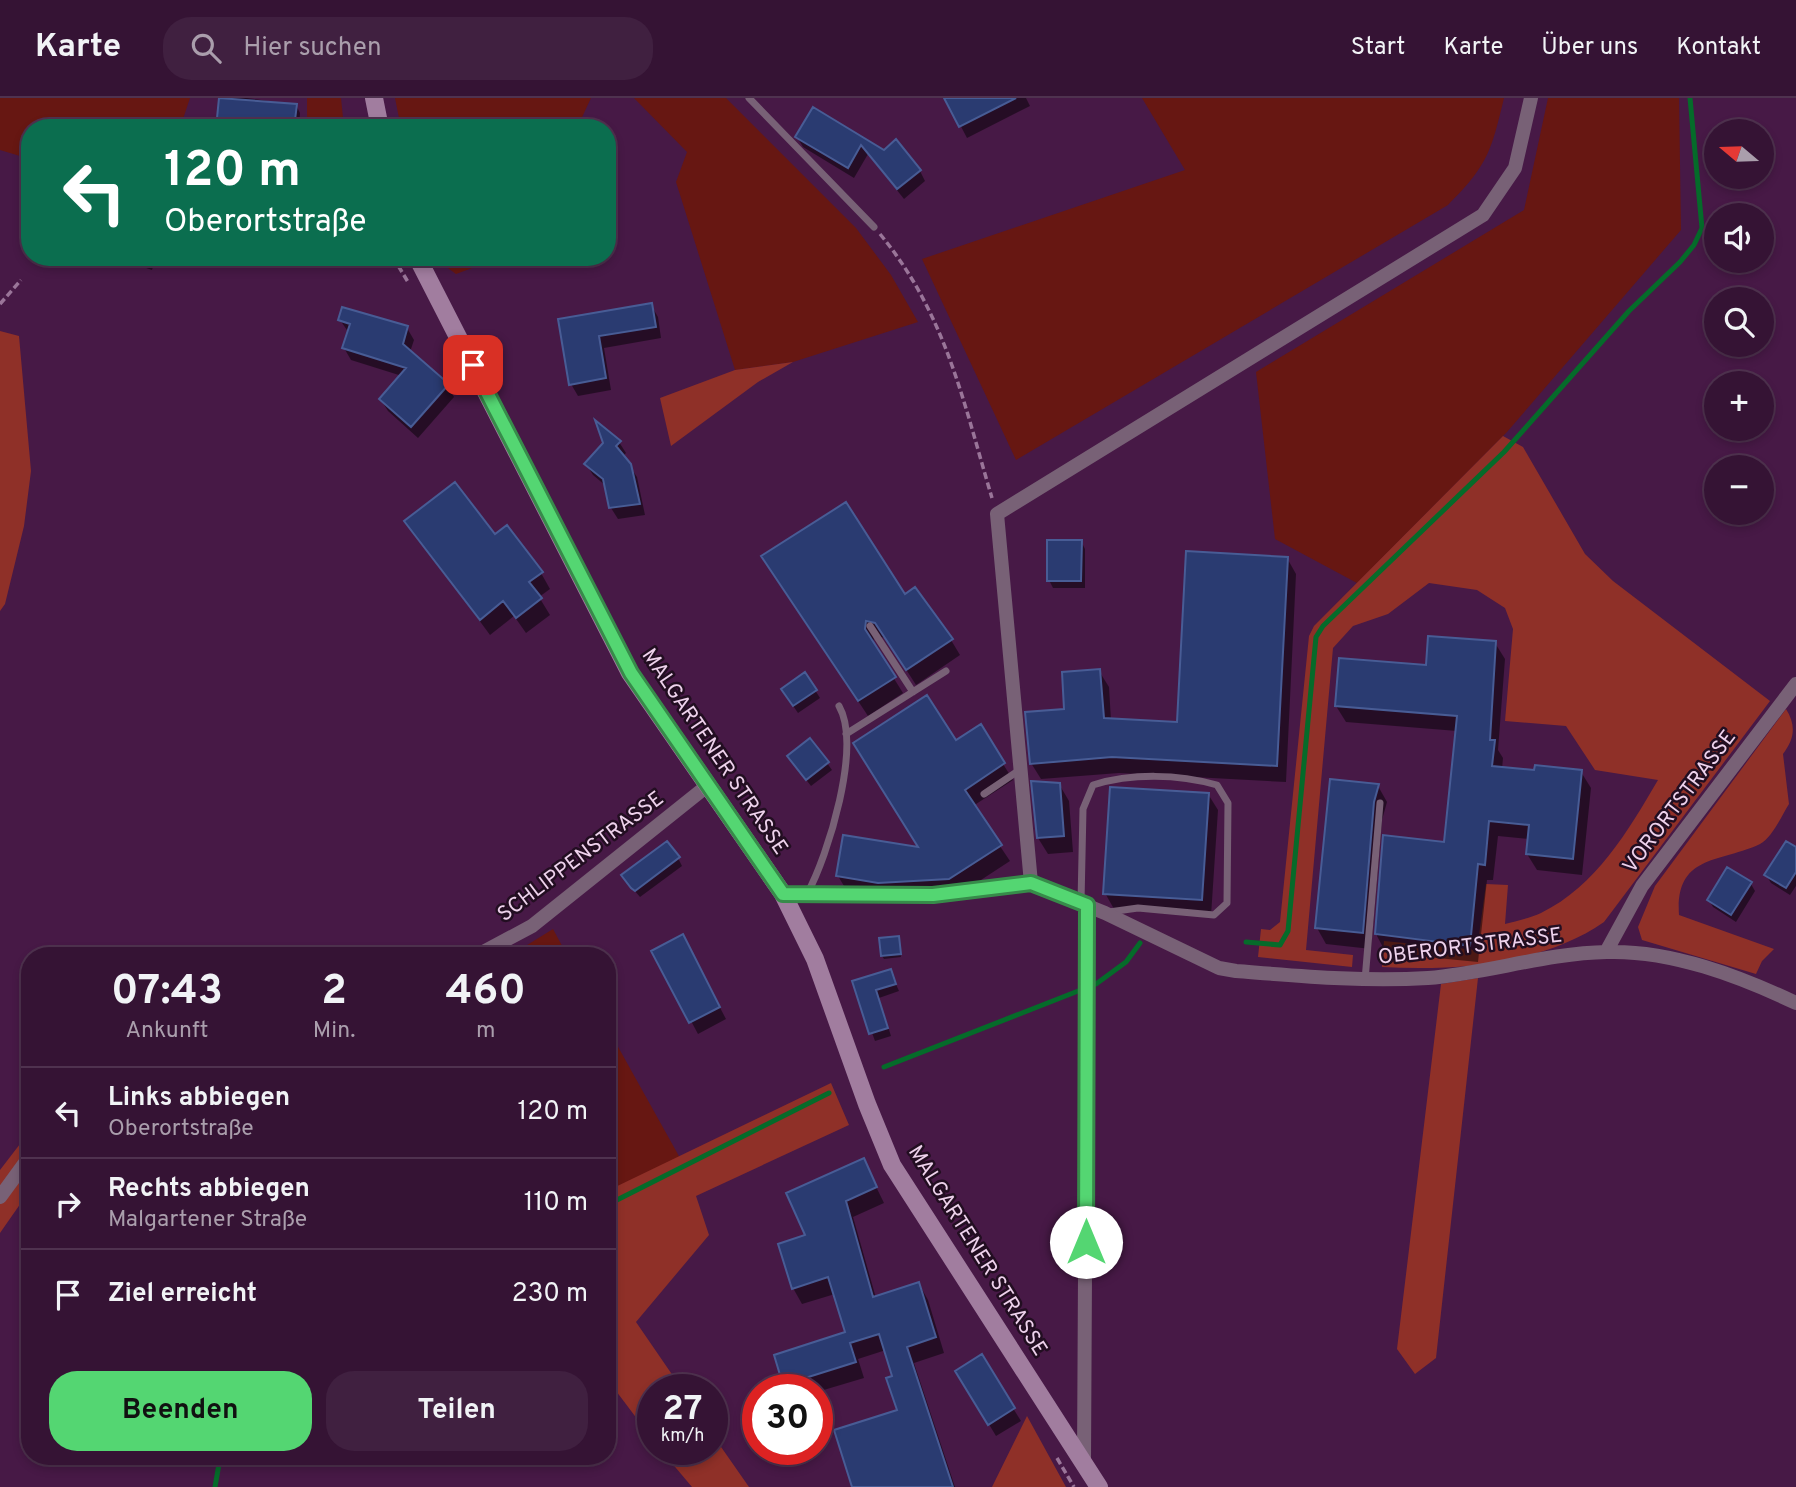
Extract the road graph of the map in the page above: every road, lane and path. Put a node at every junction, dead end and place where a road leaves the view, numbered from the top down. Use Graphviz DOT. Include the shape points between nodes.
graph roads {
  1 [pos="374,98"];
  2 [pos="749,98"];
  3 [pos="1531,98"];
  4 [pos="378,119"];
  5 [pos="874,227"];
  6 [pos="398,266"];
  7 [pos="423,266"];
  8 [pos="21,279"];
  9 [pos="410,285"];
  10 [pos="0,304"];
  11 [pos="997,514"];
  12 [pos="870,626"];
  13 [pos="946,671"];
  14 [pos="1796,684"];
  15 [pos="912,692"];
  16 [pos="839,706"];
  17 [pos="846,734"];
  18 [pos="1021,769"];
  19 [pos="708,786"];
  20 [pos="984,794"];
  21 [pos="1380,803"];
  22 [pos="1031,883"];
  23 [pos="783,894"];
  24 [pos="807,895"];
  25 [pos="1084,904"];
  26 [pos="1105,913"];
  27 [pos="493,947"];
  28 [pos="1606,951"];
  29 [pos="1365,981"];
  30 [pos="1796,1003"];
  31 [pos="21,1168"];
  32 [pos="0,1197"];
  33 [pos="1053,1450"];
  34 [pos="1084,1460"];
  35 [pos="1074,1487"];
  36 [pos="1099,1487"];
  1 -- 4 [label="street"];
  2 -- 5 [label="lane"];
  3 -- 11 [label="street" via="1515,168 1483,215"];
  5 -- 11 [label="path" via="924,296 944,339"];
  6 -- 9 [label="path"];
  7 -- 19 [label="street, MALGARTENER STRASSE" via="631,673"];
  8 -- 10 [label="path"];
  11 -- 18 [label="street"];
  12 -- 15 [label="lane"];
  13 -- 15 [label="lane"];
  14 -- 28 [label="street, VORORTSTRASSE" via="1642,886"];
  15 -- 17 [label="lane"];
  16 -- 17 [label="lane"];
  17 -- 24 [label="lane" via="832,834"];
  18 -- 20 [label="lane"];
  18 -- 22 [label="street"];
  19 -- 23 [label="street, MALGARTENER STRASSE"];
  19 -- 27 [label="street, SCHLIPPENSTRASSE" via="532,926"];
  21 -- 29 [label="lane"];
  22 -- 24 [label="street, OBERORTSTRASSE" via="933,895"];
  22 -- 25 [label="street, OBERORTSTRASSE"];
  23 -- 24 [label="street, OBERORTSTRASSE"];
  23 -- 34 [label="street, MALGARTENER STRASSE" via="815,958 892,1165"];
  25 -- 26 [label="street, OBERORTSTRASSE"];
  25 -- 26 [label="lane" via="1083,809 1093,785 1122,776 1198,779 1217,785 1228,803 1227,903 1214,915 1138,908"];
  25 -- 34 [label="street" via="1088,996"];
  26 -- 29 [label="street, OBERORTSTRASSE" via="1219,968"];
  28 -- 29 [label="street, OBERORTSTRASSE" via="1432,977"];
  28 -- 30 [label="street, OBERORTSTRASSE" via="1681,961"];
  31 -- 32 [label="street"];
  33 -- 35 [label="path"];
  34 -- 36 [label="street, MALGARTENER STRASSE"];
}
